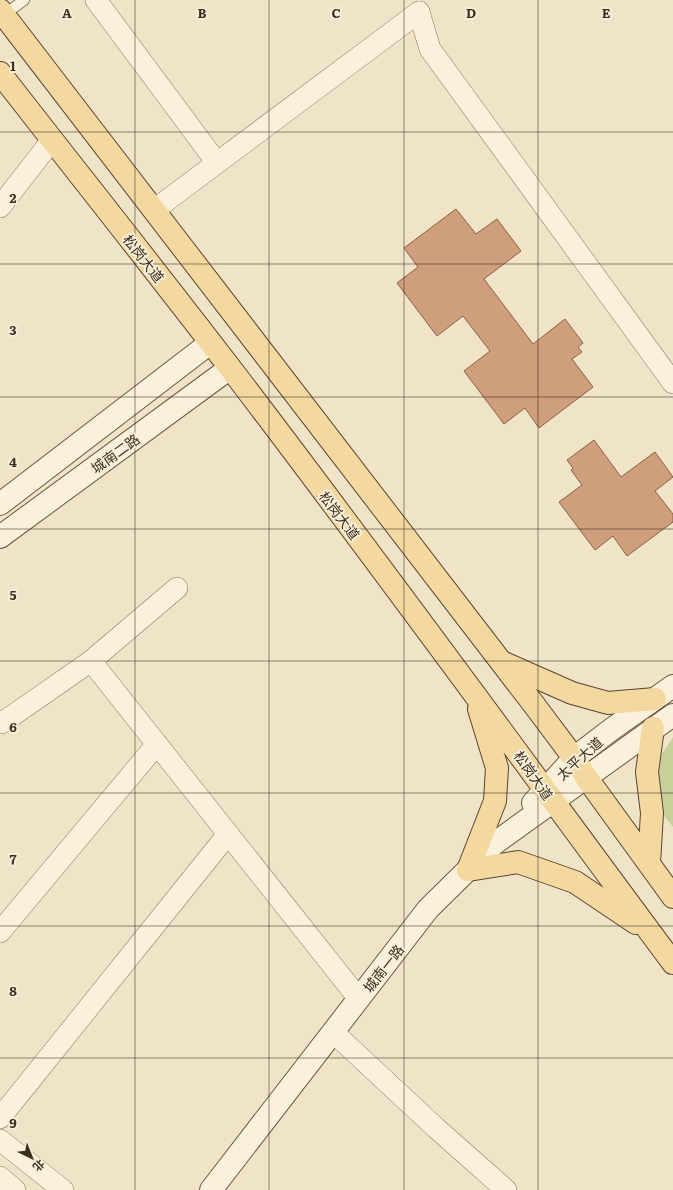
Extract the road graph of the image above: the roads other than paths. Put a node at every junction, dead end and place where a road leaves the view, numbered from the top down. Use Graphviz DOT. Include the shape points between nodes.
graph roads {
  1 [pos="24,0"];
  2 [pos="96,0"];
  3 [pos="415,6"];
  4 [pos="2,12"];
  5 [pos="0,73"];
  6 [pos="52,140"];
  7 [pos="218,163"];
  8 [pos="0,207"];
  9 [pos="154,210"];
  10 [pos="210,343"];
  11 [pos="673,360"];
  12 [pos="230,368"];
  13 [pos="673,383"];
  14 [pos="0,504"];
  15 [pos="0,537"];
  16 [pos="177,588"];
  17 [pos="91,661"];
  18 [pos="501,662"];
  19 [pos="673,686"];
  20 [pos="474,693"];
  21 [pos="655,699"];
  22 [pos="673,715"];
  23 [pos="0,721"];
  24 [pos="653,728"];
  25 [pos="157,744"];
  26 [pos="574,758"];
  27 [pos="586,777"];
  28 [pos="549,795"];
  29 [pos="228,834"];
  30 [pos="495,843"];
  31 [pos="649,863"];
  32 [pos="468,870"];
  33 [pos="673,897"];
  34 [pos="0,932"];
  35 [pos="650,932"];
  36 [pos="673,963"];
  37 [pos="359,999"];
  38 [pos="333,1032"];
  39 [pos="0,1118"];
  40 [pos="0,1140"];
  41 [pos="0,1177"];
  42 [pos="16,1190"];
  43 [pos="63,1190"];
  44 [pos="211,1190"];
  45 [pos="506,1190"];
  1 -- 4 [label="lane"];
  2 -- 7 [label="street"];
  3 -- 7 [label="street"];
  3 -- 11 [label="street"];
  3 -- 13 [label="street" via="430,49"];
  4 -- 9 [label="main road"];
  5 -- 6 [label="main road, 松岗大道"];
  6 -- 8 [label="street"];
  6 -- 10 [label="main road, 松岗大道"];
  7 -- 9 [label="street"];
  9 -- 18 [label="main road"];
  10 -- 12 [label="main road, 松岗大道"];
  10 -- 14 [label="street, 城南二路"];
  12 -- 15 [label="street, 城南二路"];
  12 -- 20 [label="main road, 松岗大道"];
  16 -- 17 [label="street"];
  17 -- 23 [label="street" via="2,723"];
  17 -- 25 [label="street"];
  18 -- 21 [label="main road" via="572,693 608,703"];
  18 -- 26 [label="main road"];
  19 -- 21 [label="street, 太平大道"];
  20 -- 28 [label="main road, 松岗大道"];
  20 -- 32 [label="main road" via="497,768 496,801"];
  21 -- 26 [label="street, 太平大道"];
  22 -- 24 [label="street"];
  24 -- 27 [label="street"];
  24 -- 31 [label="main road" via="647,772 652,813"];
  25 -- 29 [label="street"];
  25 -- 34 [label="street"];
  26 -- 27 [label="main road"];
  26 -- 28 [label="street, 太平大道"];
  27 -- 28 [label="street"];
  27 -- 31 [label="main road"];
  28 -- 30 [label="street, 太平大道"];
  28 -- 35 [label="main road, 松岗大道"];
  29 -- 37 [label="street"];
  29 -- 39 [label="street"];
  30 -- 32 [label="street, 城南一路"];
  31 -- 33 [label="main road"];
  32 -- 35 [label="main road" via="518,862 575,882"];
  32 -- 37 [label="street, 城南一路" via="428,909"];
  35 -- 36 [label="main road, 松岗大道"];
  37 -- 38 [label="street, 城南一路"];
  38 -- 44 [label="street, 城南一路"];
  38 -- 45 [label="street"];
  40 -- 43 [label="street"];
  41 -- 42 [label="street"];
}
